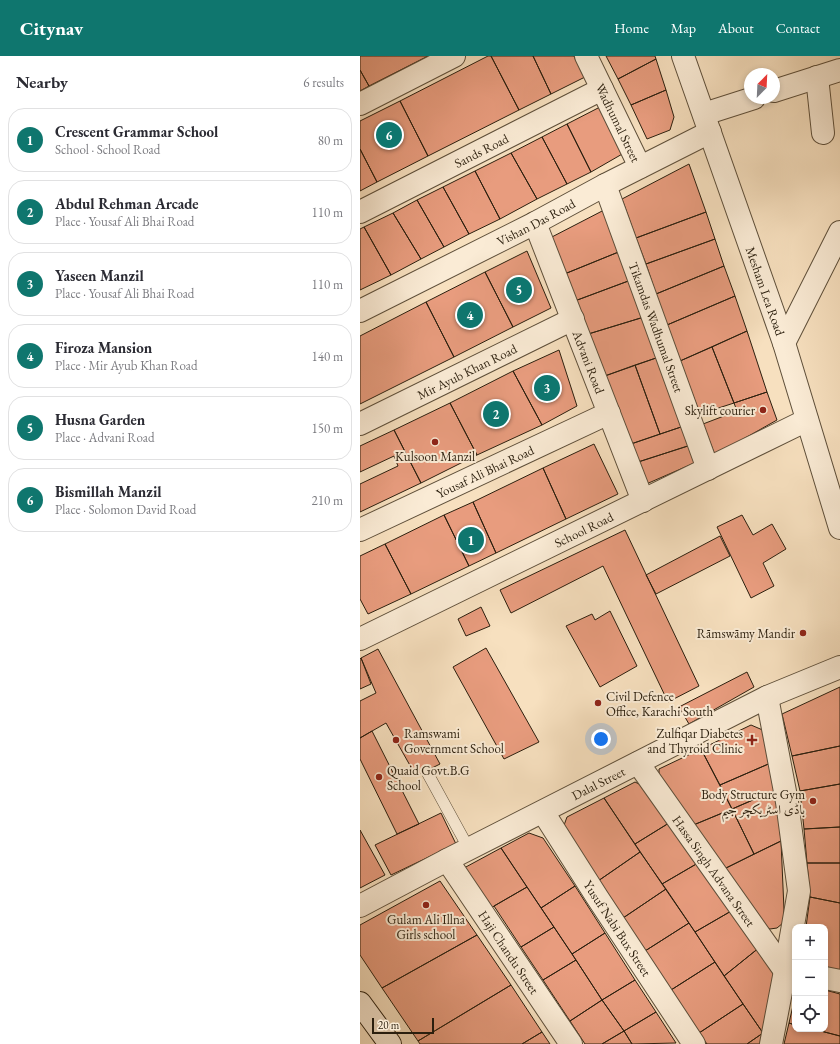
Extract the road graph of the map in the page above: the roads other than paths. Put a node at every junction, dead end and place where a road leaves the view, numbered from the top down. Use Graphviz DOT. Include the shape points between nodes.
graph roads {
  1 [pos="454,56"];
  2 [pos="586,56"];
  3 [pos="684,56"];
  4 [pos="840,70"];
  5 [pos="817,77"];
  6 [pos="602,89"];
  7 [pos="780,89"];
  8 [pos="744,103"];
  9 [pos="360,104"];
  10 [pos="707,123"];
  11 [pos="823,133"];
  12 [pos="640,167"];
  13 [pos="605,185"];
  14 [pos="360,212"];
  15 [pos="535,223"];
  16 [pos="840,232"];
  17 [pos="360,311"];
  18 [pos="572,319"];
  19 [pos="784,343"];
  20 [pos="609,413"];
  21 [pos="807,420"];
  22 [pos="360,424"];
  23 [pos="708,469"];
  24 [pos="642,501"];
  25 [pos="840,528"];
  26 [pos="360,530"];
  27 [pos="361,637"];
  28 [pos="840,667"];
  29 [pos="767,697"];
  30 [pos="638,763"];
  31 [pos="428,774"];
  32 [pos="543,812"];
  33 [pos="469,850"];
  34 [pos="447,860"];
  35 [pos="360,906"];
  36 [pos="790,972"];
  37 [pos="828,979"];
  38 [pos="840,981"];
  39 [pos="360,1003"];
  40 [pos="390,1044"];
  41 [pos="571,1044"];
  42 [pos="694,1044"];
  43 [pos="771,1044"];
  1 -- 9 [label="street"];
  2 -- 6 [label="street, Wadhumal Street"];
  3 -- 10 [label="street, Mesham Lea Road"];
  4 -- 5 [label="street"];
  5 -- 7 [label="street"];
  5 -- 11 [label="street"];
  6 -- 12 [label="street, Wadhumal Street"];
  6 -- 14 [label="street, Sands Road"];
  8 -- 10 [label="street, Vishan Das Road"];
  10 -- 12 [label="street, Vishan Das Road"];
  10 -- 19 [label="street, Mesham Lea Road"];
  12 -- 13 [label="street, Vishan Das Road"];
  13 -- 15 [label="street, Vishan Das Road"];
  13 -- 23 [label="street, Tikamdas Wadhumal Street"];
  15 -- 17 [label="street, Vishan Das Road"];
  15 -- 18 [label="street, Advani Road"];
  16 -- 19 [label="street"];
  18 -- 20 [label="street, Advani Road"];
  18 -- 22 [label="street, Mir Ayub Khan Road"];
  19 -- 21 [label="street, Mesham Lea Road"];
  20 -- 24 [label="street, Advani Road"];
  20 -- 26 [label="street, Yousaf Ali Bhai Road"];
  21 -- 23 [label="street, School Road"];
  21 -- 25 [label="street, Mesham Lea Road"];
  23 -- 24 [label="street, School Road"];
  24 -- 27 [label="street, School Road"];
  28 -- 29 [label="street, Dalal Street"];
  29 -- 30 [label="street, Dalal Street"];
  29 -- 36 [label="street" via="787,802 799,891"];
  30 -- 32 [label="street, Dalal Street"];
  30 -- 36 [label="street, Hassa Singh Advana Street"];
  31 -- 33 [label="lane"];
  32 -- 33 [label="street, Dalal Street"];
  32 -- 42 [label="street, Yusuf Nabi Bux Street"];
  33 -- 34 [label="street, Dalal Street"];
  34 -- 35 [label="street, Dalal Street"];
  34 -- 41 [label="street, Haji Chandu Street"];
  36 -- 43 [label="street"];
  37 -- 38 [label="street"];
  39 -- 40 [label="street"];
}
